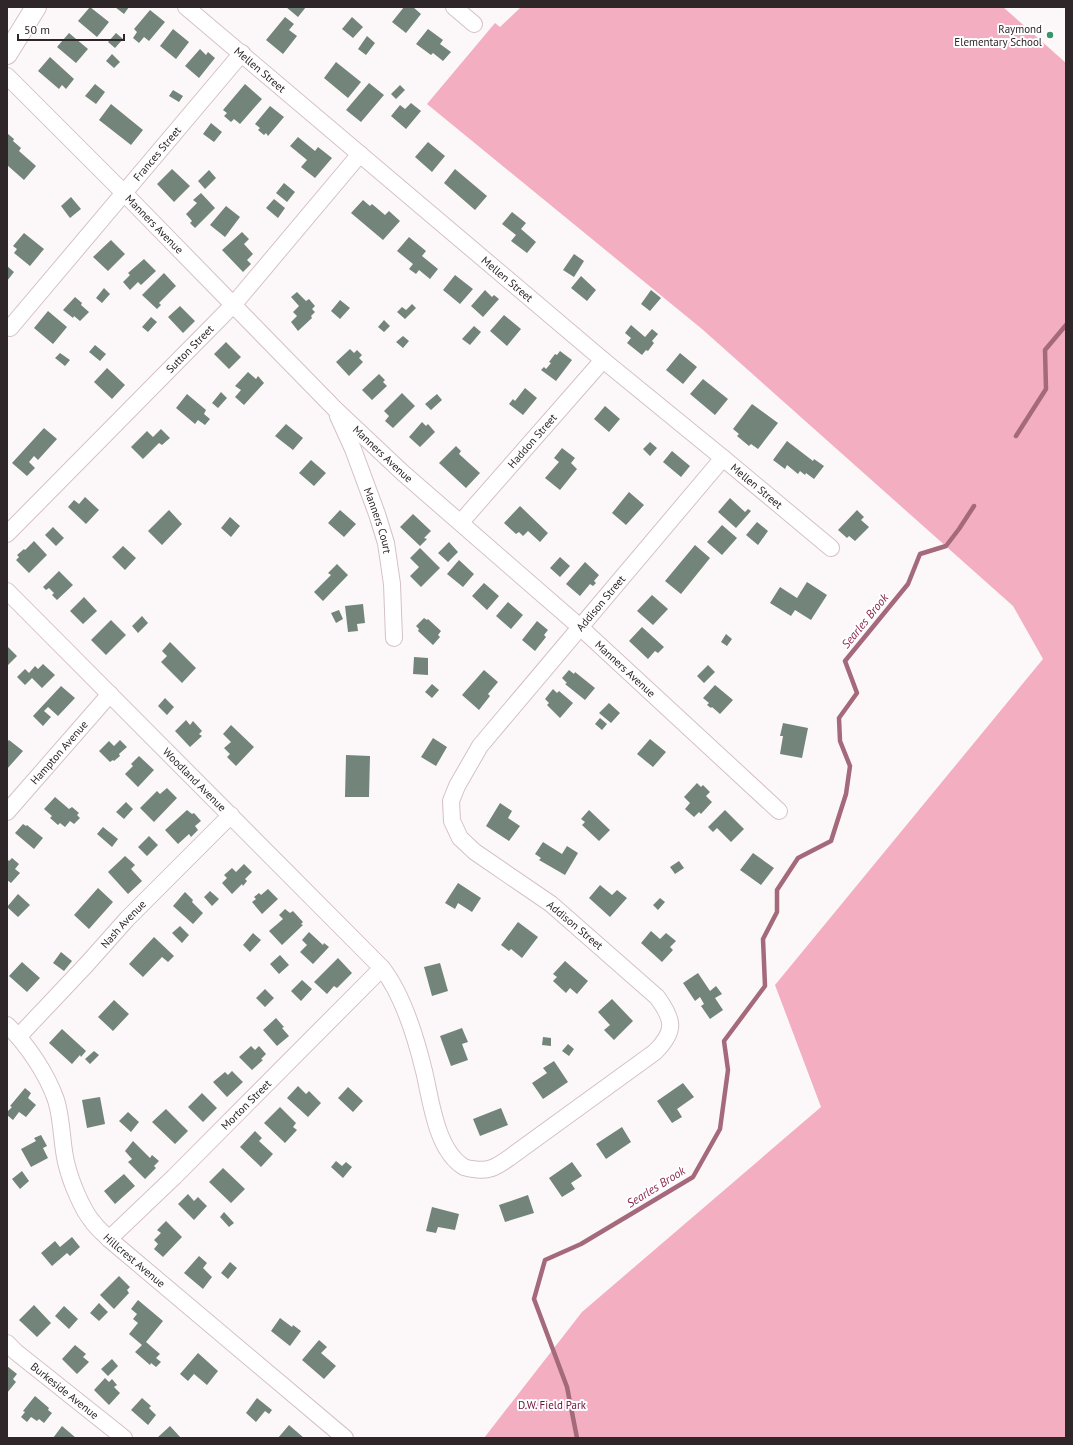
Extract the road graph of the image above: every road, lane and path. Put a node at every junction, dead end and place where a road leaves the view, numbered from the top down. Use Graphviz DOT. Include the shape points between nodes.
graph roads {
  1 [pos="36,7"];
  2 [pos="186,7"];
  3 [pos="454,7"];
  4 [pos="474,24"];
  5 [pos="242,53"];
  6 [pos="7,54"];
  7 [pos="7,76"];
  8 [pos="360,154"];
  9 [pos="124,193"];
  10 [pos="234,304"];
  11 [pos="10,328"];
  12 [pos="603,360"];
  13 [pos="335,409"];
  14 [pos="723,458"];
  15 [pos="461,522"];
  16 [pos="7,534"];
  17 [pos="830,548"];
  18 [pos="7,591"];
  19 [pos="580,627"];
  20 [pos="394,638"];
  21 [pos="110,694"];
  22 [pos="779,811"];
  23 [pos="7,812"];
  24 [pos="231,815"];
  25 [pos="382,968"];
  26 [pos="7,1025"];
  27 [pos="19,1036"];
  28 [pos="109,1239"];
  29 [pos="7,1343"];
  30 [pos="124,1438"];
  31 [pos="346,1438"];
  1 -- 6 [label="main road"];
  2 -- 5 [label="street, Mellen Street"];
  3 -- 4 [label="street"];
  5 -- 8 [label="street, Mellen Street"];
  5 -- 9 [label="street, Frances Street"];
  7 -- 9 [label="street, Manners Avenue"];
  8 -- 10 [label="street, Sutton Street"];
  8 -- 12 [label="street, Mellen Street"];
  9 -- 10 [label="street, Manners Avenue"];
  9 -- 11 [label="street, Frances Street"];
  10 -- 13 [label="street, Manners Avenue"];
  10 -- 16 [label="street, Sutton Street"];
  12 -- 14 [label="street, Mellen Street"];
  12 -- 15 [label="street, Haddon Street"];
  13 -- 15 [label="street, Manners Avenue"];
  13 -- 20 [label="street, Manners Court" via="378,514 386,543 392,584"];
  14 -- 17 [label="street, Mellen Street"];
  14 -- 19 [label="street, Addison Street"];
  15 -- 19 [label="street, Manners Avenue"];
  18 -- 21 [label="street, Woodland Avenue"];
  19 -- 22 [label="street, Manners Avenue"];
  19 -- 25 [label="street, Addison Street" via="480,746 456,786 451,801 452,821 460,838 475,852 551,904 657,997 667,1011 671,1025 666,1041 649,1057 504,1162 483,1171 465,1168 452,1156 441,1137 410,1025 398,992"];
  21 -- 23 [label="street, Hampton Avenue"];
  21 -- 24 [label="street, Woodland Avenue"];
  24 -- 25 [label="street, Woodland Avenue"];
  24 -- 27 [label="street, Nash Avenue" via="127,919"];
  25 -- 28 [label="street, Morton Street"];
  26 -- 27 [label="street, Hillcrest Avenue"];
  27 -- 28 [label="street, Hillcrest Avenue" via="42,1070 56,1100 67,1166 76,1193 91,1220"];
  28 -- 31 [label="street, Hillcrest Avenue"];
  29 -- 30 [label="street, Burkeside Avenue"];
}
